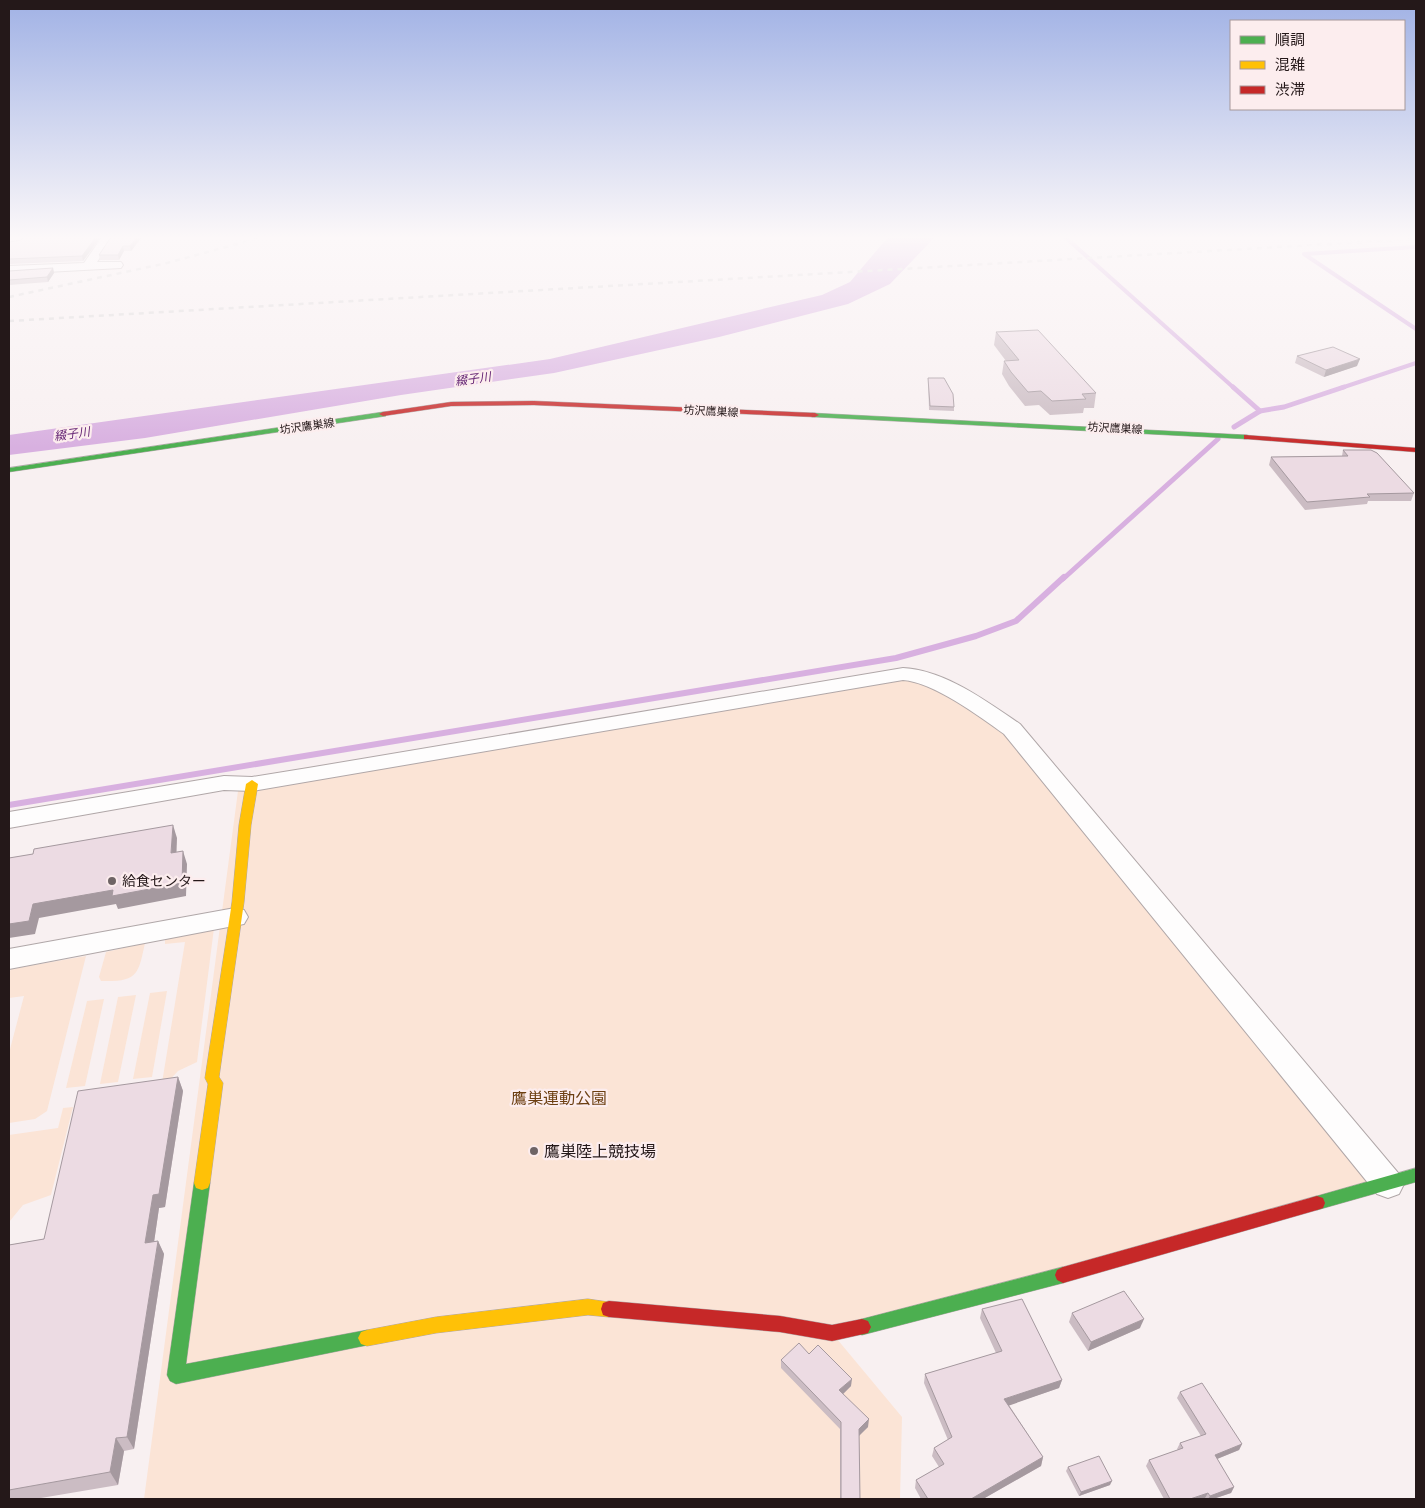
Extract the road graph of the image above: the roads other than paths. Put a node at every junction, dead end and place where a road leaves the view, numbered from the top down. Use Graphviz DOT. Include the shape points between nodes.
graph roads {
  1 [pos="1416,451"];
  2 [pos="9,470"];
  3 [pos="252,784"];
  4 [pos="9,820"];
  5 [pos="235,917"];
  6 [pos="9,959"];
  7 [pos="1416,1175"];
  8 [pos="1388,1184"];
  1 -- 2 [label="main road, 坊沢鷹巣線" via="1247,436 1072,426 474,403"];
  3 -- 4 [label="street" via="224,783"];
  3 -- 5 [label="main road"];
  3 -- 8 [label="street" via="903,674 920,675 980,706 1012,729"];
  5 -- 6 [label="street"];
  5 -- 8 [label="main road" via="176,1375 436,1325 588,1307 843,1332 1019,1287"];
  7 -- 8 [label="main road"];
}
